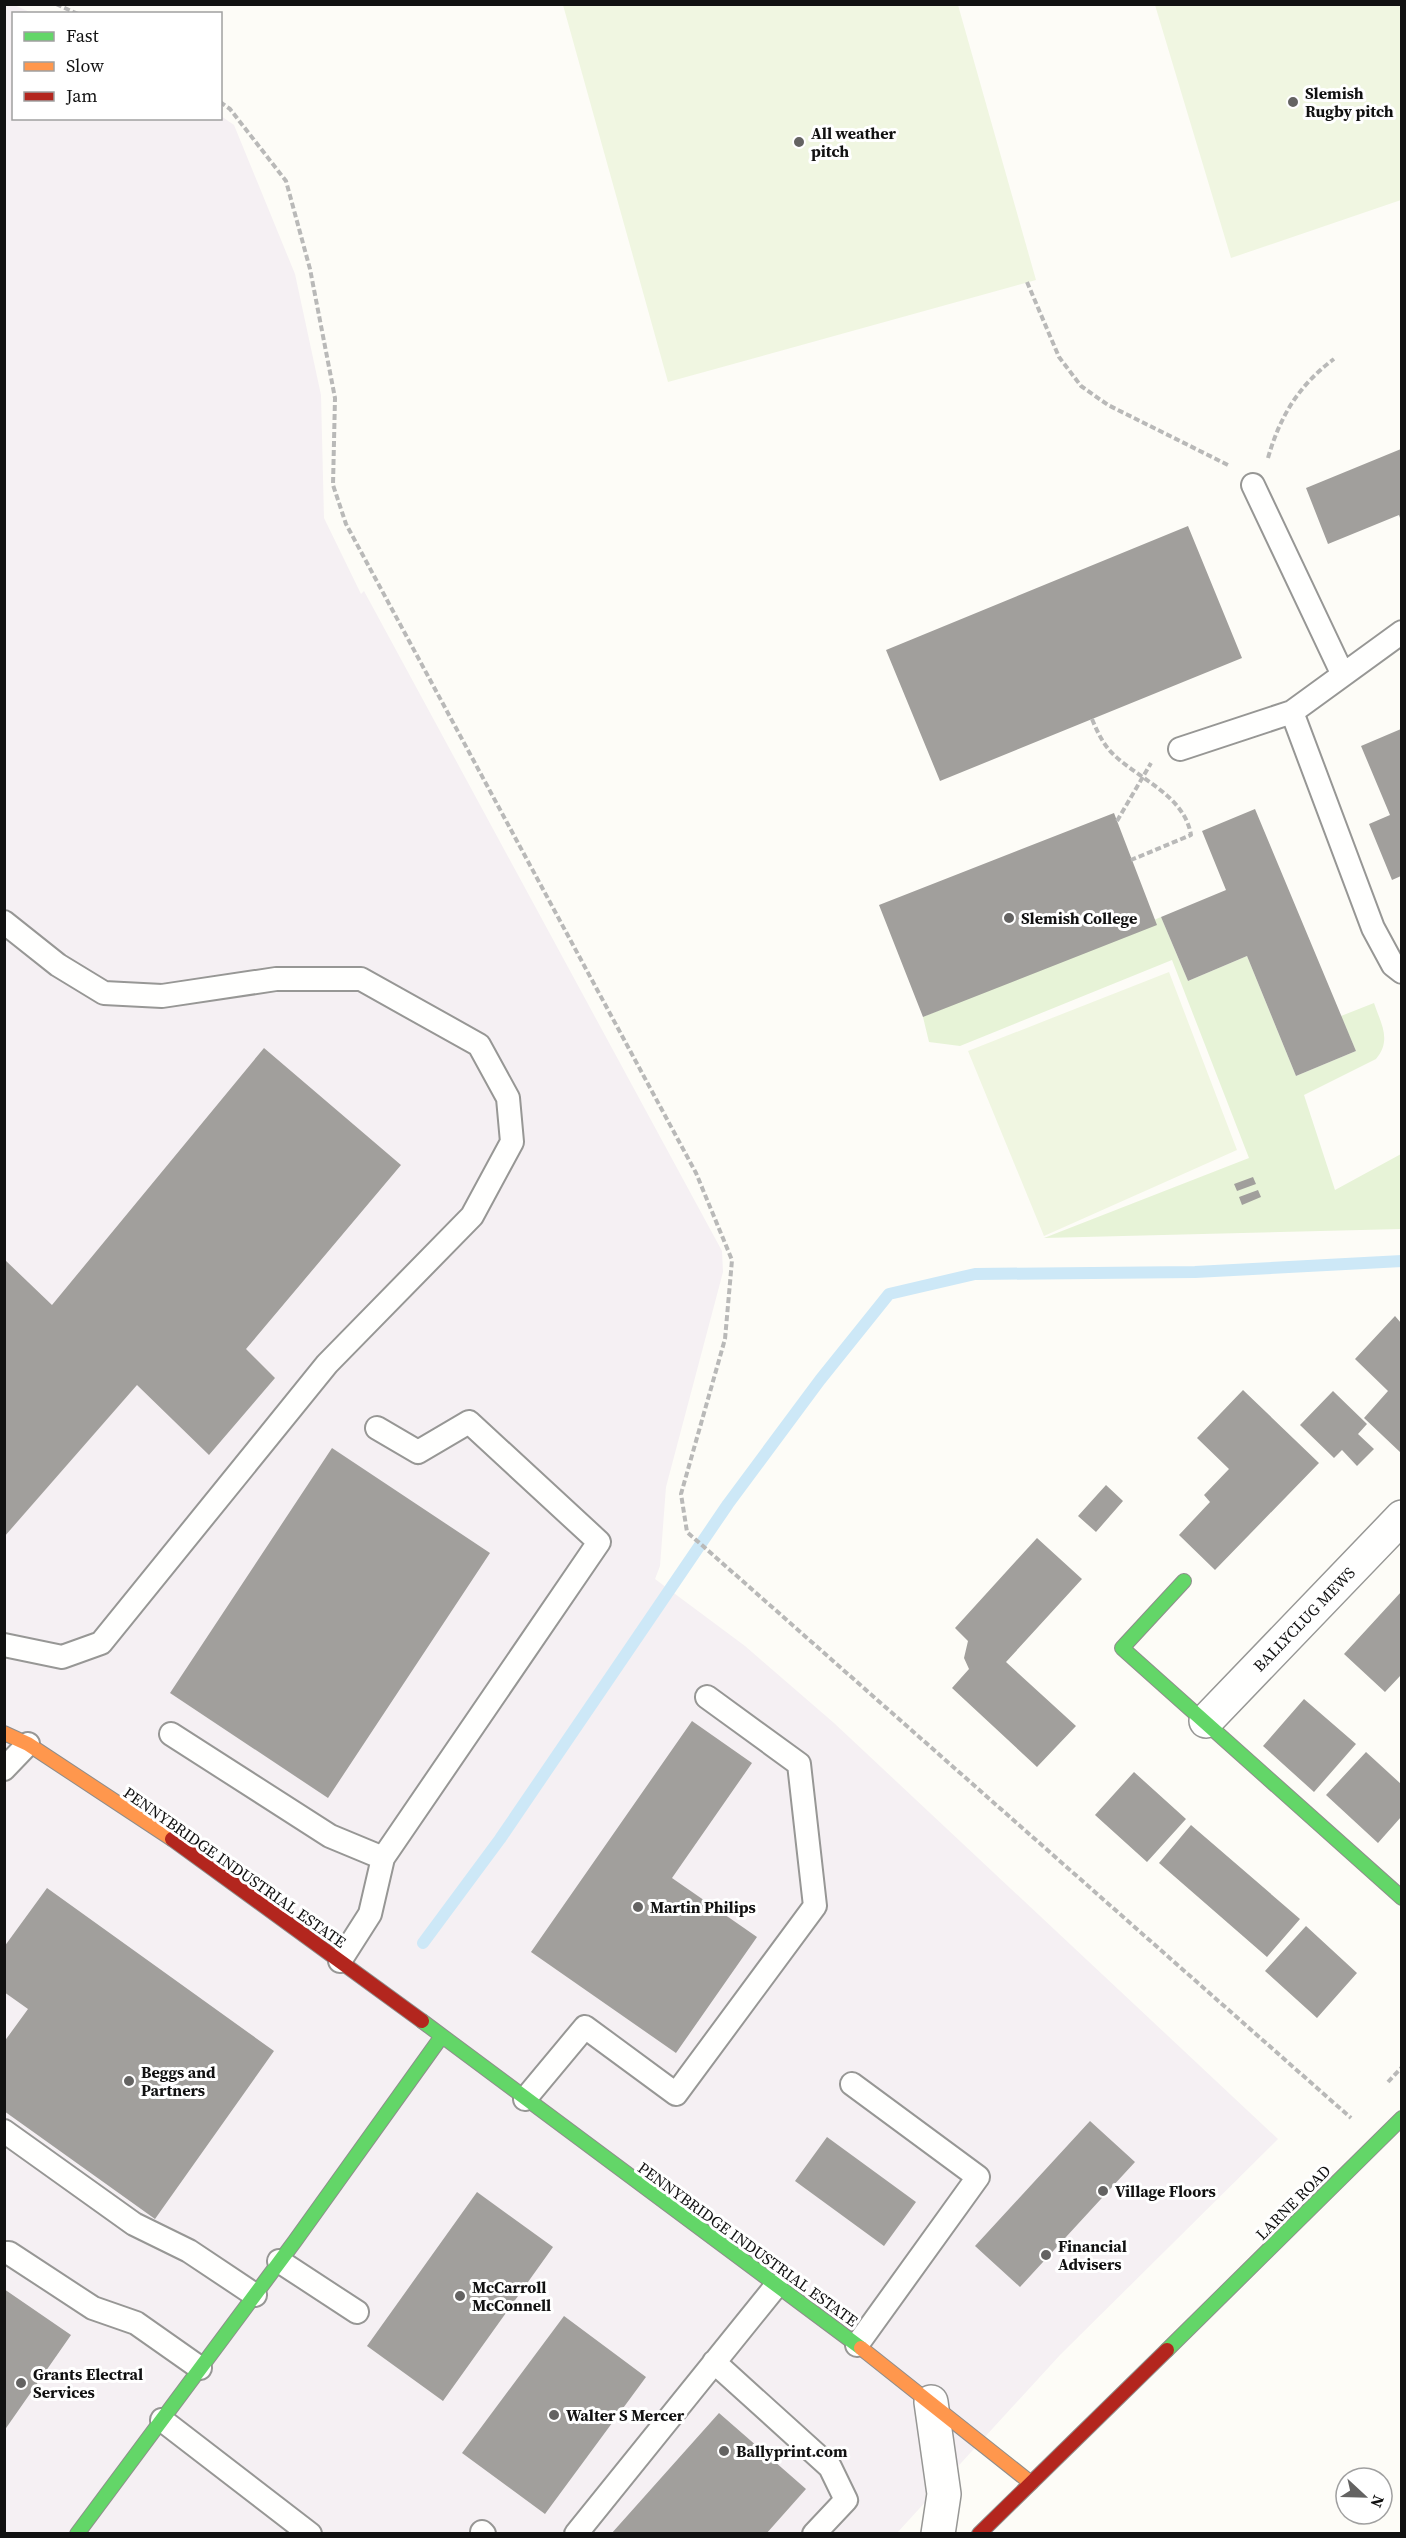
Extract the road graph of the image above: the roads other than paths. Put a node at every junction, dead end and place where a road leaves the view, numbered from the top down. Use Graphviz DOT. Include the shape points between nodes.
graph roads {
  1 [pos="1253,485"];
  2 [pos="1401,632"];
  3 [pos="1343,675"];
  4 [pos="1292,712"];
  5 [pos="1180,749"];
  6 [pos="4,922"];
  7 [pos="1401,972"];
  8 [pos="377,1428"];
  9 [pos="1401,1517"];
  10 [pos="1184,1581"];
  11 [pos="4,1645"];
  12 [pos="707,1697"];
  13 [pos="1206,1721"];
  14 [pos="4,1733"];
  15 [pos="171,1734"];
  16 [pos="28,1744"];
  17 [pos="4,1769"];
  18 [pos="383,1858"];
  19 [pos="1399,1890"];
  20 [pos="340,1961"];
  21 [pos="442,2036"];
  22 [pos="852,2084"];
  23 [pos="525,2099"];
  24 [pos="1401,2118"];
  25 [pos="4,2132"];
  26 [pos="4,2253"];
  27 [pos="279,2261"];
  28 [pos="776,2286"];
  29 [pos="255,2295"];
  30 [pos="357,2312"];
  31 [pos="857,2344"];
  32 [pos="714,2362"];
  33 [pos="200,2368"];
  34 [pos="931,2402"];
  35 [pos="162,2420"];
  36 [pos="1031,2482"];
  37 [pos="1020,2494"];
  38 [pos="1008,2523"];
  39 [pos="77,2534"];
  40 [pos="310,2534"];
  41 [pos="576,2534"];
  42 [pos="814,2534"];
  43 [pos="938,2534"];
  44 [pos="978,2534"];
  1 -- 3 [label="lane"];
  2 -- 3 [label="lane"];
  3 -- 4 [label="lane"];
  4 -- 5 [label="lane"];
  4 -- 7 [label="lane" via="1373,928"];
  6 -- 11 [label="lane" via="58,965 104,993 162,996 276,979 361,979 479,1045 508,1098 512,1142 472,1216 327,1364 101,1643 62,1657"];
  8 -- 18 [label="lane" via="418,1452 469,1422 599,1542"];
  9 -- 13 [label="street, BALLYCLUG MEWS"];
  10 -- 13 [label="street" via="1122,1648"];
  12 -- 23 [label="lane" via="799,1764 815,1906 676,2094 585,2026"];
  13 -- 19 [label="street"];
  14 -- 16 [label="street, PENNYBRIDGE INDUSTRIAL ESTATE"];
  15 -- 18 [label="lane" via="330,1836"];
  16 -- 17 [label="lane"];
  16 -- 20 [label="street, PENNYBRIDGE INDUSTRIAL ESTATE" via="201,1859"];
  18 -- 20 [label="lane" via="370,1914"];
  20 -- 21 [label="street, PENNYBRIDGE INDUSTRIAL ESTATE"];
  21 -- 23 [label="street, PENNYBRIDGE INDUSTRIAL ESTATE"];
  21 -- 27 [label="street"];
  22 -- 31 [label="lane" via="978,2176"];
  23 -- 28 [label="street, PENNYBRIDGE INDUSTRIAL ESTATE"];
  24 -- 36 [label="street, LARNE ROAD"];
  25 -- 29 [label="lane" via="134,2224 189,2251"];
  26 -- 33 [label="lane" via="93,2308 136,2323"];
  27 -- 29 [label="street"];
  27 -- 30 [label="lane"];
  28 -- 31 [label="street, PENNYBRIDGE INDUSTRIAL ESTATE"];
  28 -- 32 [label="lane"];
  29 -- 33 [label="street"];
  31 -- 34 [label="street, PENNYBRIDGE INDUSTRIAL ESTATE"];
  32 -- 41 [label="lane"];
  32 -- 42 [label="lane" via="830,2467 846,2500"];
  33 -- 35 [label="street"];
  34 -- 36 [label="street, PENNYBRIDGE INDUSTRIAL ESTATE"];
  34 -- 43 [label="street" via="944,2494"];
  35 -- 39 [label="street"];
  35 -- 40 [label="lane"];
  36 -- 37 [label="street, LARNE ROAD"];
  37 -- 38 [label="street"];
  37 -- 44 [label="street, LARNE ROAD"];
}
